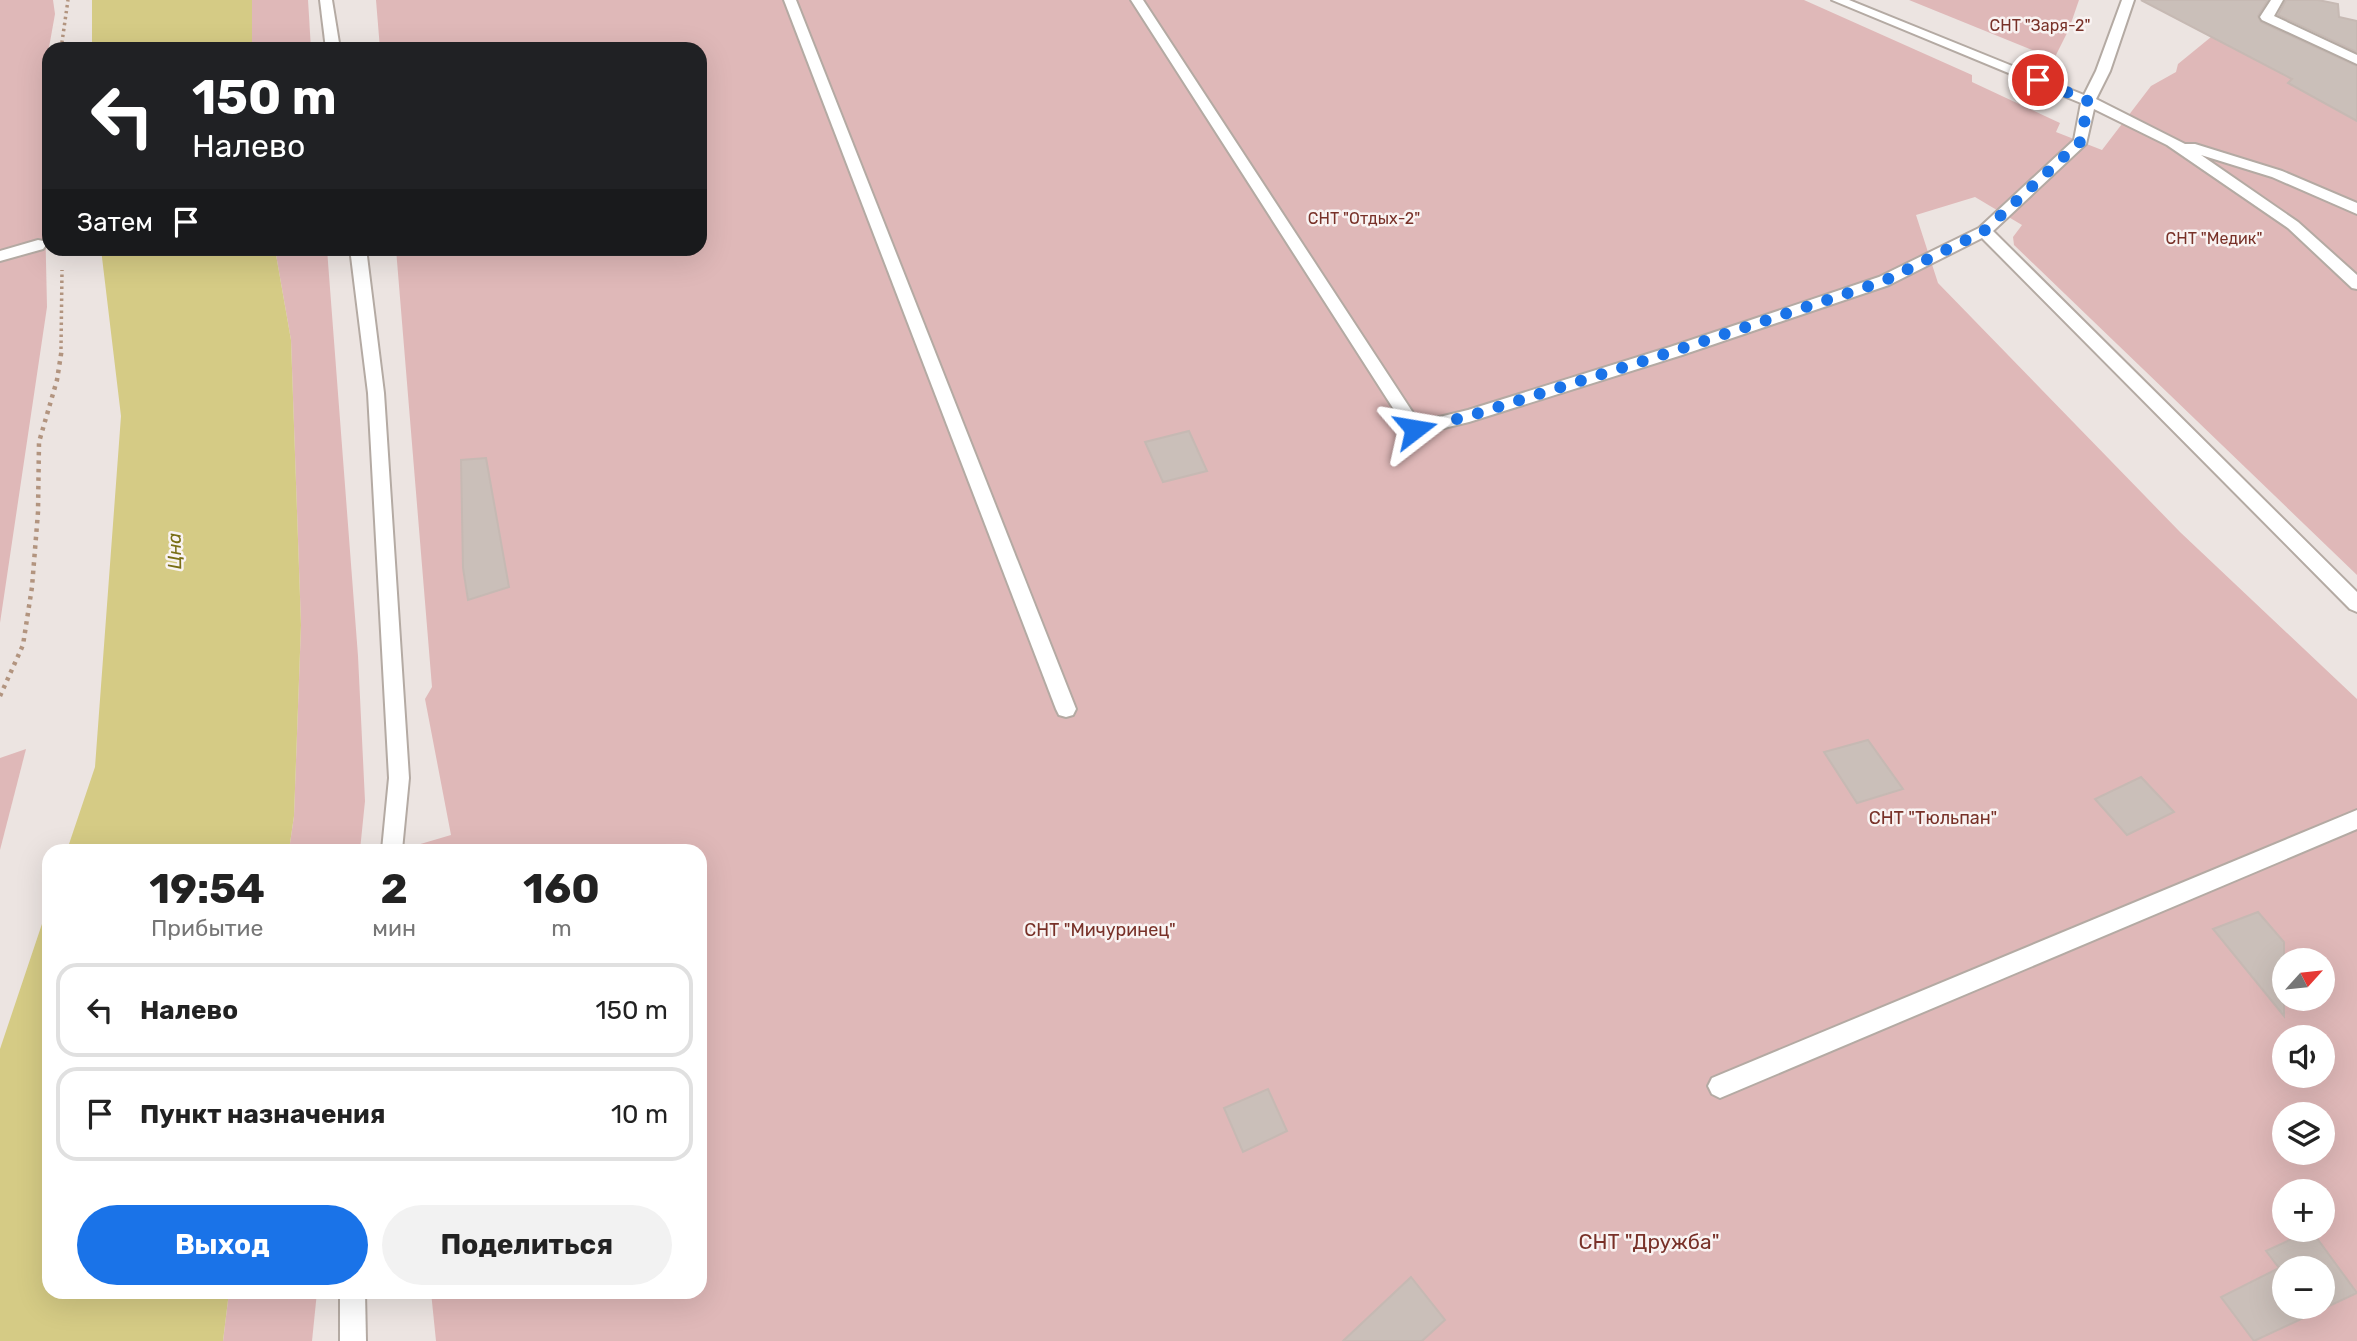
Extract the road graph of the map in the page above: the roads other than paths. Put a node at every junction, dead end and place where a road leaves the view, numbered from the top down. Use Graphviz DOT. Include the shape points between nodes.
graph roads {
  1 [pos="326,0"];
  2 [pos="790,0"];
  3 [pos="1137,0"];
  4 [pos="1838,0"];
  5 [pos="2128,0"];
  6 [pos="2277,0"];
  7 [pos="332,42"];
  8 [pos="2357,60"];
  9 [pos="2088,101"];
  10 [pos="2172,142"];
  11 [pos="2357,209"];
  12 [pos="1984,231"];
  13 [pos="37,246"];
  14 [pos="0,256"];
  15 [pos="359,256"];
  16 [pos="2357,284"];
  17 [pos="2357,604"];
  18 [pos="1066,709"];
  19 [pos="2357,819"];
  20 [pos="392,844"];
  21 [pos="1720,1086"];
  22 [pos="353,1299"];
  23 [pos="353,1341"];
  1 -- 7 [label="lane"];
  2 -- 18 [label="lane"];
  3 -- 12 [label="lane" via="1415,429 1650,359 1884,281"];
  4 -- 9 [label="lane"];
  5 -- 9 [label="lane"];
  6 -- 8 [label="lane" via="2267,17"];
  9 -- 10 [label="lane"];
  9 -- 12 [label="lane" via="2081,141"];
  10 -- 11 [label="lane" via="2277,174"];
  10 -- 16 [label="lane" via="2293,225"];
  12 -- 17 [label="lane"];
  13 -- 14 [label="lane"];
  15 -- 20 [label="lane" via="376,393 398,764"];
  19 -- 21 [label="lane"];
  22 -- 23 [label="lane"];
}
